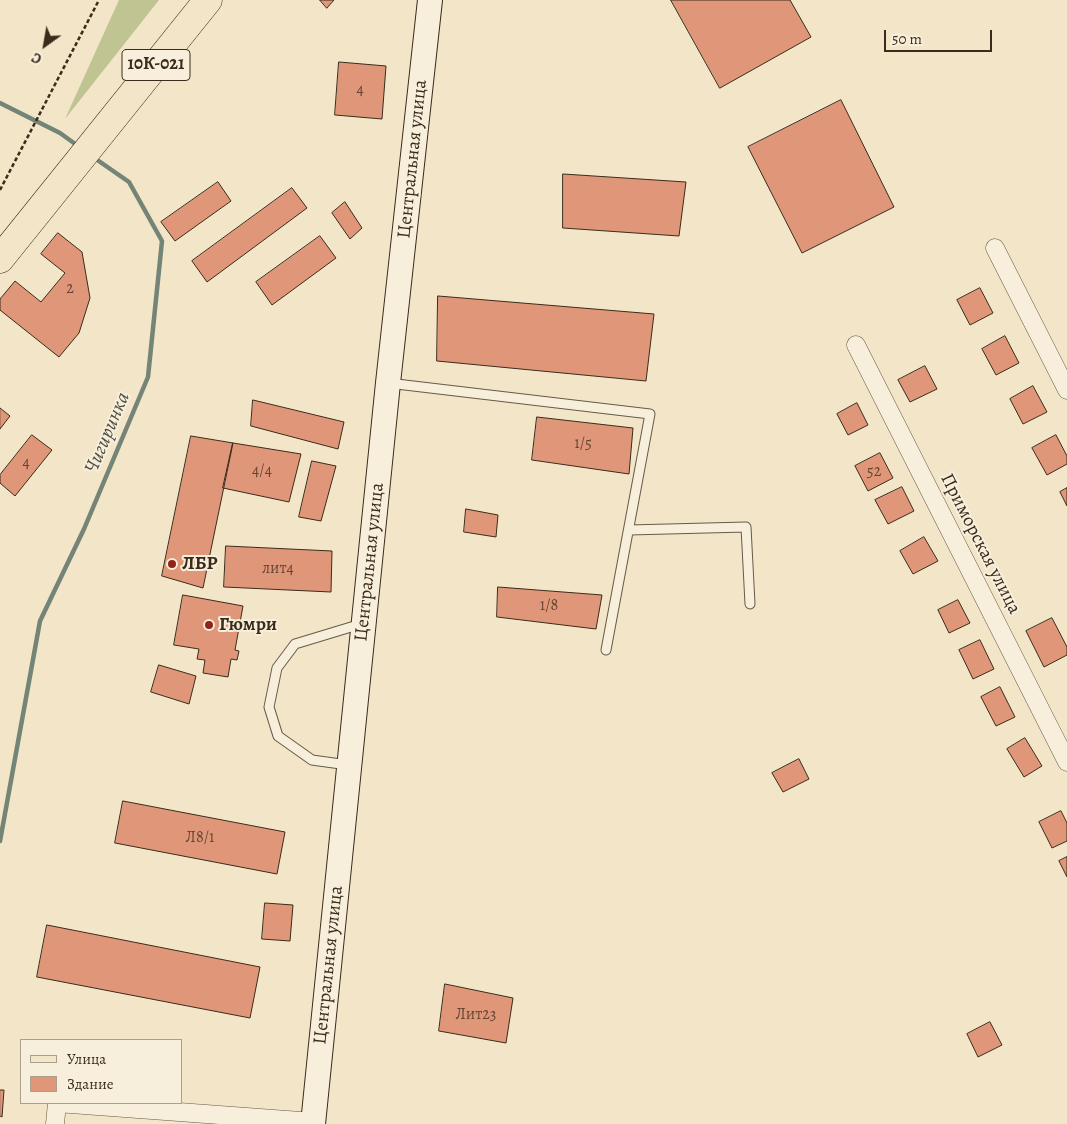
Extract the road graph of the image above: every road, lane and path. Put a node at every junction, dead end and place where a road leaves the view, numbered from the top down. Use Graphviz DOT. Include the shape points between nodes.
graph roads {
  1 [pos="99,0"];
  2 [pos="208,0"];
  3 [pos="430,0"];
  4 [pos="0,190"];
  5 [pos="995,248"];
  6 [pos="0,259"];
  7 [pos="856,345"];
  8 [pos="388,383"];
  9 [pos="1067,390"];
  10 [pos="629,530"];
  11 [pos="750,604"];
  12 [pos="364,623"];
  13 [pos="606,650"];
  14 [pos="1067,762"];
  15 [pos="349,765"];
  16 [pos="57,1104"];
  17 [pos="70,1104"];
  18 [pos="314,1123"];
  19 [pos="55,1124"];
  1 -- 4 [label="path"];
  2 -- 6 [label="main road, 10К-021"];
  3 -- 8 [label="street, Центральная улица"];
  5 -- 9 [label="street"];
  7 -- 14 [label="street, Приморская улица"];
  8 -- 10 [label="lane" via="650,414"];
  8 -- 12 [label="street, Центральная улица"];
  10 -- 11 [label="lane" via="746,527"];
  10 -- 13 [label="lane"];
  12 -- 15 [label="street, Центральная улица"];
  12 -- 15 [label="lane" via="295,644 277,668 269,707 278,736 312,760"];
  15 -- 18 [label="street, Центральная улица"];
  16 -- 19 [label="street"];
  17 -- 18 [label="street"];
}
